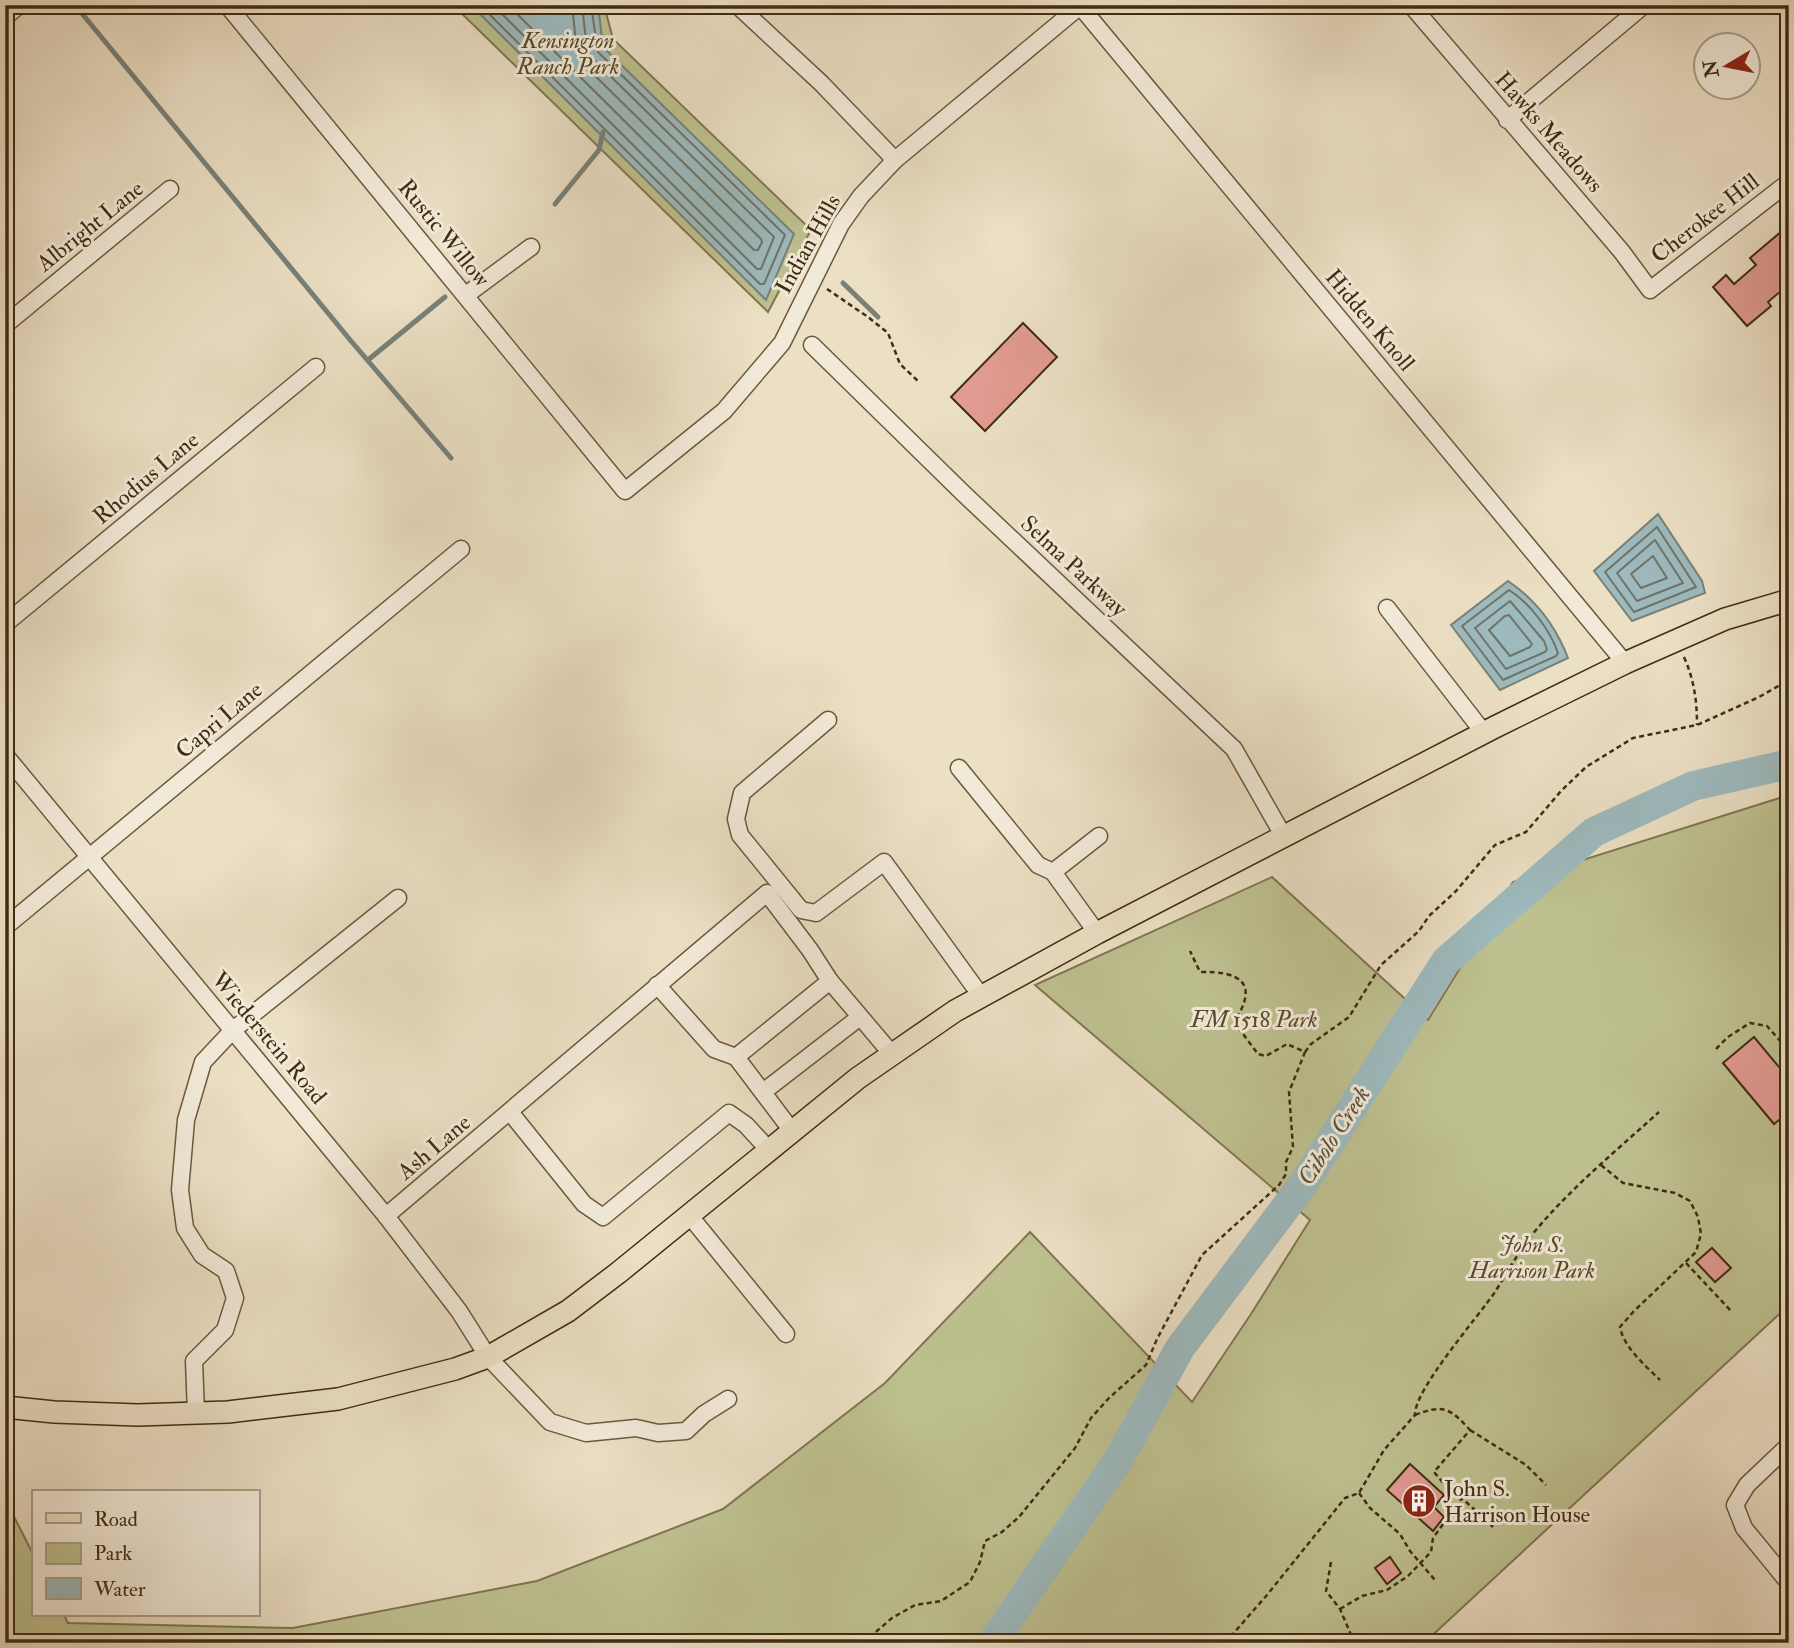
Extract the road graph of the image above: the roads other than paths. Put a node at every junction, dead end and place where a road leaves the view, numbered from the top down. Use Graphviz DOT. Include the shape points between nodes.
graph roads {
  1 [pos="227,5"];
  2 [pos="737,5"];
  3 [pos="1411,5"];
  4 [pos="1644,5"];
  5 [pos="1080,6"];
  6 [pos="1507,120"];
  7 [pos="895,160"];
  8 [pos="1789,182"];
  9 [pos="170,189"];
  10 [pos="531,247"];
  11 [pos="1650,290"];
  12 [pos="466,295"];
  13 [pos="5,325"];
  14 [pos="812,345"];
  15 [pos="316,367"];
  16 [pos="625,491"];
  17 [pos="461,549"];
  18 [pos="1789,600"];
  19 [pos="1387,608"];
  20 [pos="5,624"];
  21 [pos="1625,663"];
  22 [pos="828,720"];
  23 [pos="1483,733"];
  24 [pos="5,755"];
  25 [pos="959,768"];
  26 [pos="1099,836"];
  27 [pos="1284,837"];
  28 [pos="89,857"];
  29 [pos="1053,872"];
  30 [pos="398,898"];
  31 [pos="5,927"];
  32 [pos="1097,933"];
  33 [pos="830,981"];
  34 [pos="657,985"];
  35 [pos="981,996"];
  36 [pos="860,1017"];
  37 [pos="233,1030"];
  38 [pos="891,1054"];
  39 [pos="736,1057"];
  40 [pos="763,1093"];
  41 [pos="510,1112"];
  42 [pos="792,1131"];
  43 [pos="769,1150"];
  44 [pos="690,1215"];
  45 [pos="386,1216"];
  46 [pos="786,1334"];
  47 [pos="488,1357"];
  48 [pos="728,1399"];
  49 [pos="5,1407"];
  50 [pos="196,1413"];
  51 [pos="1789,1445"];
  52 [pos="1789,1583"];
  1 -- 12 [label="street, Rustic Willow"];
  2 -- 7 [label="street"];
  3 -- 6 [label="street, Hawks Meadows"];
  4 -- 6 [label="street"];
  5 -- 7 [label="street, Indian Hills"];
  5 -- 21 [label="street, Hidden Knoll"];
  6 -- 11 [label="street, Hawks Meadows"];
  7 -- 16 [label="street, Indian Hills" via="841,224 782,344 724,411"];
  8 -- 11 [label="street, Cherokee Hill"];
  9 -- 13 [label="street, Albright Lane"];
  10 -- 12 [label="street"];
  12 -- 16 [label="street, Rustic Willow"];
  14 -- 27 [label="street, Selma Parkway" via="1234,749"];
  15 -- 20 [label="street, Rhodius Lane"];
  17 -- 28 [label="street, Capri Lane"];
  18 -- 21 [label="main road" via="1726,619"];
  19 -- 23 [label="street"];
  21 -- 23 [label="main road"];
  22 -- 35 [label="street" via="742,793 736,819 740,835 801,910 816,913 884,862"];
  23 -- 27 [label="main road"];
  24 -- 28 [label="street, Wiederstein Road"];
  25 -- 29 [label="street" via="1038,864"];
  26 -- 29 [label="street"];
  27 -- 32 [label="main road"];
  28 -- 31 [label="street, Capri Lane"];
  28 -- 37 [label="street, Wiederstein Road"];
  29 -- 32 [label="street"];
  30 -- 37 [label="street"];
  32 -- 35 [label="main road"];
  33 -- 34 [label="street, Ash Lane" via="767,893"];
  33 -- 36 [label="street"];
  33 -- 39 [label="street"];
  34 -- 39 [label="street" via="714,1049"];
  34 -- 41 [label="street, Ash Lane"];
  35 -- 38 [label="main road"];
  36 -- 38 [label="street"];
  36 -- 40 [label="street"];
  37 -- 45 [label="street, Wiederstein Road"];
  37 -- 50 [label="street" via="203,1062 186,1120 180,1190 185,1228 202,1255 226,1271 235,1298 225,1330 194,1361"];
  38 -- 42 [label="main road"];
  39 -- 40 [label="street"];
  40 -- 42 [label="street"];
  41 -- 43 [label="street" via="584,1204 603,1217 729,1113"];
  41 -- 45 [label="street, Ash Lane"];
  42 -- 43 [label="main road"];
  43 -- 44 [label="main road"];
  44 -- 46 [label="street"];
  44 -- 47 [label="main road" via="568,1311"];
  45 -- 47 [label="street, Wiederstein Road"];
  47 -- 48 [label="street, Wiederstein Road" via="550,1422 586,1433 636,1428 658,1433 686,1431"];
  47 -- 50 [label="main road" via="338,1399"];
  49 -- 50 [label="main road"];
  51 -- 52 [label="street" via="1747,1485 1735,1505 1744,1528"];
}
